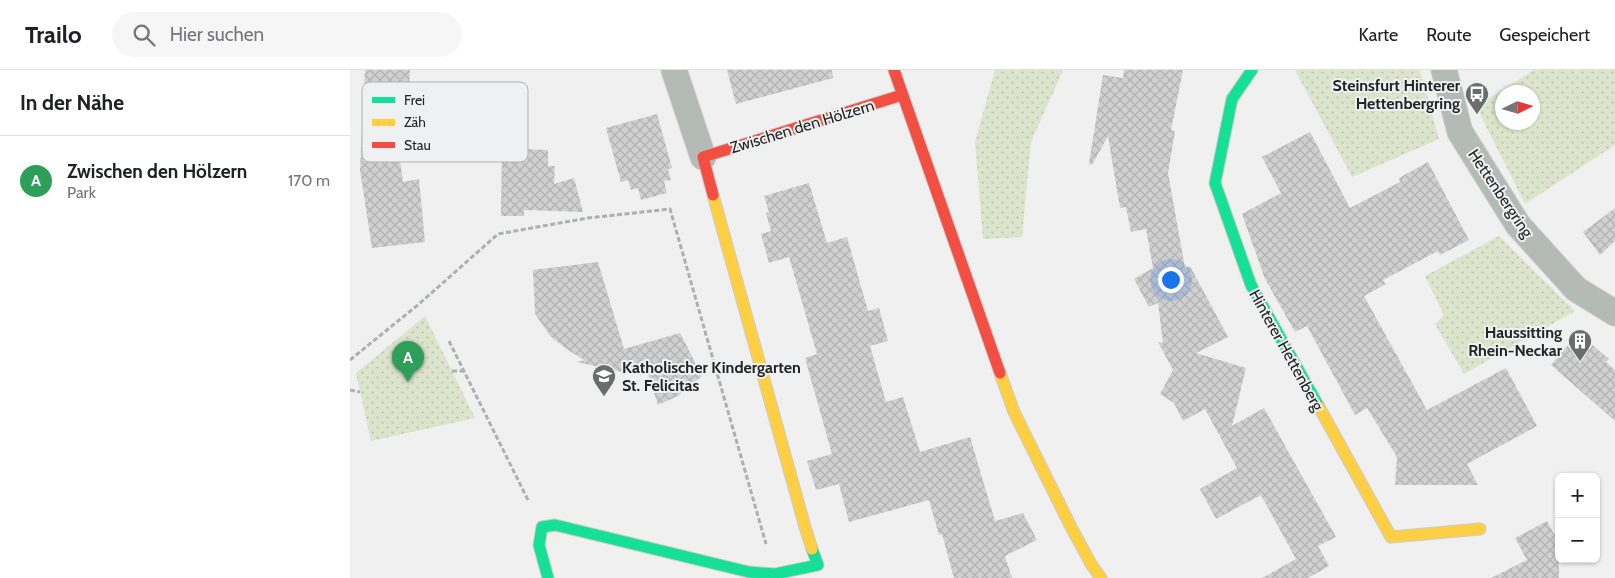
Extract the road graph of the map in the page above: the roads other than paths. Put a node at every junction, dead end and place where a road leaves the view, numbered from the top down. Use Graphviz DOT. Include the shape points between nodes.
graph roads {
  1 [pos="674,70"];
  2 [pos="894,70"];
  3 [pos="1252,70"];
  4 [pos="1444,70"];
  5 [pos="902,95"];
  6 [pos="703,157"];
  7 [pos="1615,313"];
  8 [pos="1480,529"];
  9 [pos="819,572"];
  10 [pos="548,578"];
  11 [pos="1101,578"];
  1 -- 6 [label="street"];
  2 -- 5 [label="street"];
  3 -- 8 [label="street, Hinterer Hettenberg" via="1232,98 1215,183 1252,286 1391,537"];
  4 -- 7 [label="street, Hettenbergring" via="1460,132 1518,225 1576,289"];
  5 -- 6 [label="street, Zwischen den Hölzern"];
  5 -- 11 [label="street" via="1014,412 1070,525"];
  6 -- 9 [label="street"];
  9 -- 10 [label="street" via="749,572 555,525 542,527 539,544"];
}
